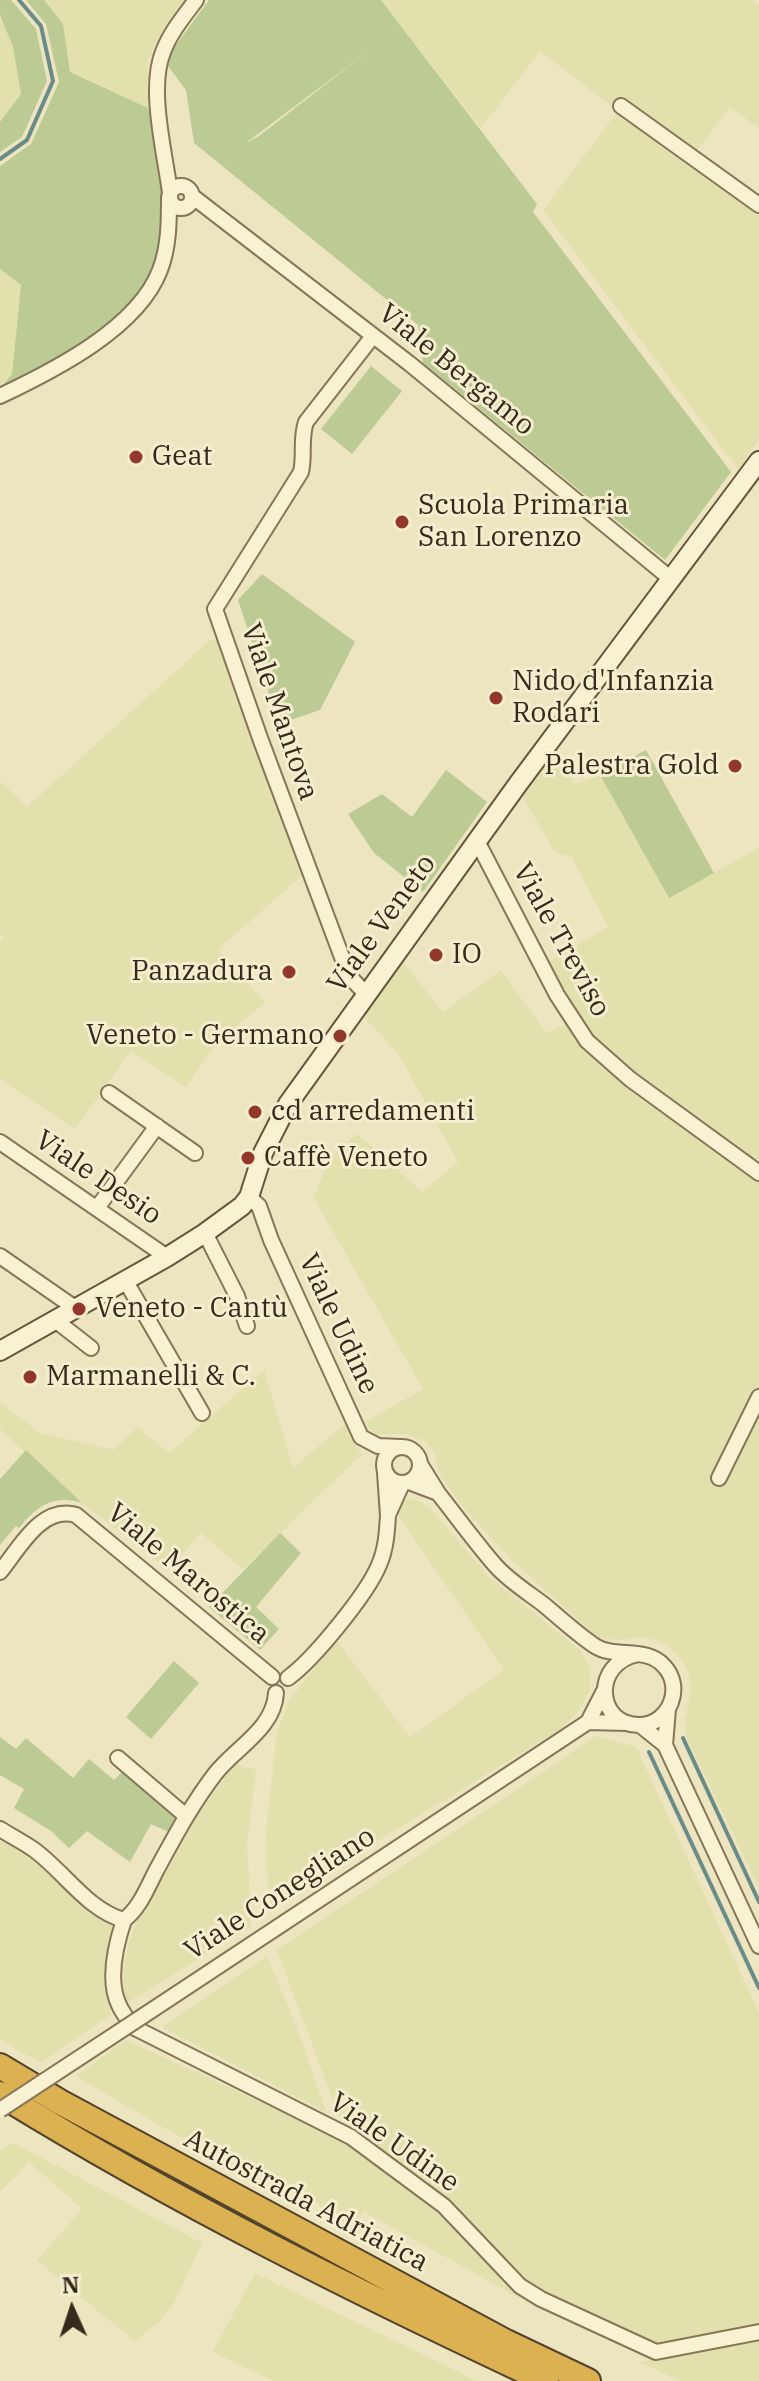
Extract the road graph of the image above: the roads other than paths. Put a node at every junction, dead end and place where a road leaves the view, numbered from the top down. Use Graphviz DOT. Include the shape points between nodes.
graph roads {
  1 [pos="196,0"];
  2 [pos="621,106"];
  3 [pos="173,192"];
  4 [pos="192,204"];
  5 [pos="759,205"];
  6 [pos="169,233"];
  7 [pos="373,336"];
  8 [pos="0,396"];
  9 [pos="759,461"];
  10 [pos="671,579"];
  11 [pos="477,841"];
  12 [pos="366,994"];
  13 [pos="109,1093"];
  14 [pos="157,1126"];
  15 [pos="0,1142"];
  16 [pos="195,1153"];
  17 [pos="759,1173"];
  18 [pos="249,1197"];
  19 [pos="97,1208"];
  20 [pos="205,1233"];
  21 [pos="0,1256"];
  22 [pos="167,1257"];
  23 [pos="125,1280"];
  24 [pos="75,1308"];
  25 [pos="55,1320"];
  26 [pos="247,1326"];
  27 [pos="91,1348"];
  28 [pos="0,1351"];
  29 [pos="759,1397"];
  30 [pos="202,1413"];
  31 [pos="400,1447"];
  32 [pos="420,1464"];
  33 [pos="385,1473"];
  34 [pos="719,1478"];
  35 [pos="406,1483"];
  36 [pos="438,1493"];
  37 [pos="388,1515"];
  38 [pos="0,1572"];
  39 [pos="598,1649"];
  40 [pos="638,1654"];
  41 [pos="272,1677"];
  42 [pos="288,1678"];
  43 [pos="605,1685"];
  44 [pos="276,1693"];
  45 [pos="668,1709"];
  46 [pos="588,1722"];
  47 [pos="635,1724"];
  48 [pos="665,1745"];
  49 [pos="118,1758"];
  50 [pos="186,1816"];
  51 [pos="0,1829"];
  52 [pos="124,1920"];
  53 [pos="759,1946"];
  54 [pos="0,2066"];
  55 [pos="0,2094"];
  56 [pos="0,2110"];
  57 [pos="759,2332"];
  58 [pos="546,2381"];
  59 [pos="588,2381"];
  1 -- 3 [label="street" via="159,66 158,99"];
  2 -- 5 [label="street"];
  3 -- 4 [label="street" via="188,188"];
  3 -- 4 [label="street" via="173,205"];
  3 -- 6 [label="street"];
  4 -- 6 [label="street"];
  4 -- 7 [label="street, Viale Bergamo"];
  6 -- 8 [label="street" via="154,285 123,323 41,377"];
  7 -- 10 [label="street, Viale Bergamo"];
  7 -- 12 [label="street, Viale Mantova" via="306,422 301,472 215,609 349,976"];
  9 -- 10 [label="main road, Viale Veneto"];
  10 -- 11 [label="main road, Viale Veneto"];
  11 -- 12 [label="main road, Viale Veneto"];
  11 -- 17 [label="street, Viale Treviso" via="557,995 587,1041"];
  12 -- 18 [label="main road, Viale Veneto" via="288,1104 263,1153"];
  13 -- 14 [label="street"];
  14 -- 16 [label="street"];
  14 -- 19 [label="street"];
  15 -- 19 [label="street, Viale Desio"];
  18 -- 20 [label="main road"];
  18 -- 31 [label="street, Viale Udine" via="259,1206 361,1437 378,1446"];
  19 -- 22 [label="street, Viale Desio"];
  20 -- 22 [label="main road"];
  20 -- 26 [label="street"];
  21 -- 24 [label="street"];
  22 -- 23 [label="main road"];
  23 -- 24 [label="main road"];
  23 -- 30 [label="street"];
  24 -- 25 [label="main road"];
  25 -- 27 [label="street"];
  25 -- 28 [label="main road"];
  29 -- 34 [label="street"];
  31 -- 32 [label="street, Viale Udine" via="412,1450"];
  31 -- 33 [label="street" via="386,1456"];
  32 -- 35 [label="street" via="417,1475"];
  32 -- 36 [label="street, Viale Udine"];
  33 -- 35 [label="street" via="392,1481"];
  33 -- 37 [label="street"];
  35 -- 36 [label="street"];
  35 -- 37 [label="street"];
  36 -- 39 [label="street, Viale Udine" via="498,1568"];
  37 -- 42 [label="street" via="379,1565 368,1585 304,1667"];
  38 -- 41 [label="street, Viale Marostica" via="44,1518 76,1515"];
  39 -- 40 [label="street"];
  39 -- 43 [label="street"];
  40 -- 43 [label="street" via="617,1662"];
  40 -- 45 [label="street" via="667,1668 674,1688"];
  41 -- 42 [label="street"];
  41 -- 44 [label="street"];
  42 -- 44 [label="street" via="288,1690"];
  43 -- 46 [label="street, Viale Conegliano"];
  43 -- 47 [label="street" via="611,1711"];
  44 -- 50 [label="street" via="265,1724 216,1772"];
  45 -- 47 [label="street" via="651,1722"];
  45 -- 48 [label="street"];
  46 -- 47 [label="street"];
  46 -- 56 [label="street, Viale Conegliano, bridge"];
  47 -- 48 [label="street"];
  48 -- 53 [label="street"];
  49 -- 50 [label="street"];
  50 -- 52 [label="street"];
  51 -- 52 [label="street" via="34,1849 99,1909"];
  52 -- 57 [label="street, Viale Udine" via="117,1940 115,1986 117,2003 133,2027 351,2137 444,2206 520,2286 656,2352"];
  54 -- 59 [label="highway, Autostrada Adriatica" via="506,2342"];
  55 -- 58 [label="highway, Autostrada Adriatica" via="269,2246"];
}
